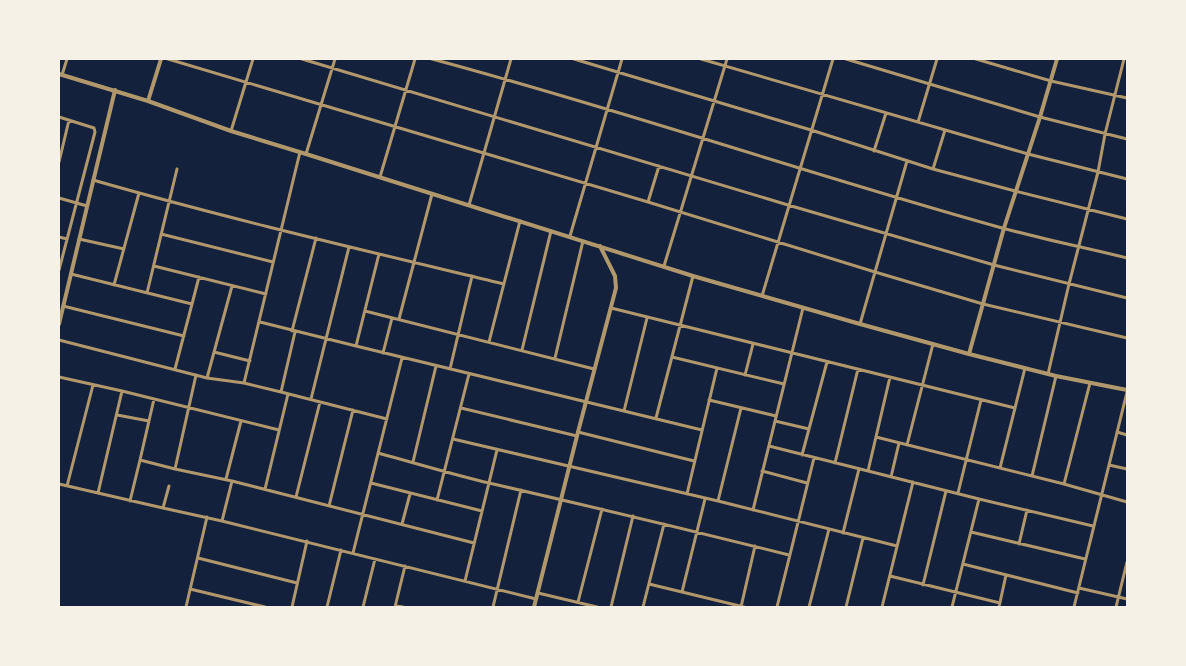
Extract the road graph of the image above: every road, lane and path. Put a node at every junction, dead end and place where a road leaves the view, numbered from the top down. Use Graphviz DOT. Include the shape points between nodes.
graph roads {
  1 [pos="67,59"];
  2 [pos="161,59"];
  3 [pos="168,59"];
  4 [pos="253,59"];
  5 [pos="302,59"];
  6 [pos="334,59"];
  7 [pos="415,59"];
  8 [pos="432,59"];
  9 [pos="511,59"];
  10 [pos="574,59"];
  11 [pos="622,59"];
  12 [pos="701,59"];
  13 [pos="727,59"];
  14 [pos="832,59"];
  15 [pos="846,59"];
  16 [pos="937,59"];
  17 [pos="976,59"];
  18 [pos="1056,59"];
  19 [pos="1126,59"];
  20 [pos="724,66"];
  21 [pos="332,68"];
  22 [pos="618,72"];
  23 [pos="60,74"];
  24 [pos="505,78"];
  25 [pos="1050,81"];
  26 [pos="246,82"];
  27 [pos="930,83"];
  28 [pos="115,90"];
  29 [pos="406,90"];
  30 [pos="822,94"];
  31 [pos="1116,95"];
  32 [pos="1127,98"];
  33 [pos="148,101"];
  34 [pos="714,101"];
  35 [pos="321,104"];
  36 [pos="606,109"];
  37 [pos="886,113"];
  38 [pos="59,117"];
  39 [pos="494,117"];
  40 [pos="1040,117"];
  41 [pos="69,120"];
  42 [pos="918,122"];
  43 [pos="395,127"];
  44 [pos="811,130"];
  45 [pos="945,130"];
  46 [pos="231,131"];
  47 [pos="1105,134"];
  48 [pos="702,139"];
  49 [pos="1127,139"];
  50 [pos="595,147"];
  51 [pos="874,151"];
  52 [pos="300,152"];
  53 [pos="306,154"];
  54 [pos="483,154"];
  55 [pos="1028,154"];
  56 [pos="907,161"];
  57 [pos="59,162"];
  58 [pos="659,166"];
  59 [pos="800,168"];
  60 [pos="177,169"];
  61 [pos="933,169"];
  62 [pos="1098,172"];
  63 [pos="691,176"];
  64 [pos="380,177"];
  65 [pos="1127,179"];
  66 [pos="93,180"];
  67 [pos="585,183"];
  68 [pos="1016,191"];
  69 [pos="139,193"];
  70 [pos="432,194"];
  71 [pos="59,198"];
  72 [pos="896,198"];
  73 [pos="170,200"];
  74 [pos="648,202"];
  75 [pos="76,203"];
  76 [pos="469,205"];
  77 [pos="788,205"];
  78 [pos="87,206"];
  79 [pos="1089,209"];
  80 [pos="681,212"];
  81 [pos="1127,219"];
  82 [pos="520,221"];
  83 [pos="1004,228"];
  84 [pos="281,229"];
  85 [pos="552,231"];
  86 [pos="161,234"];
  87 [pos="886,234"];
  88 [pos="570,236"];
  89 [pos="59,237"];
  90 [pos="316,238"];
  91 [pos="67,239"];
  92 [pos="79,239"];
  93 [pos="583,241"];
  94 [pos="777,242"];
  95 [pos="600,246"];
  96 [pos="1079,246"];
  97 [pos="349,247"];
  98 [pos="124,249"];
  99 [pos="379,254"];
  100 [pos="1127,258"];
  101 [pos="273,262"];
  102 [pos="414,262"];
  103 [pos="994,265"];
  104 [pos="154,266"];
  105 [pos="664,266"];
  106 [pos="59,270"];
  107 [pos="875,272"];
  108 [pos="71,274"];
  109 [pos="472,276"];
  110 [pos="693,276"];
  111 [pos="200,277"];
  112 [pos="504,284"];
  113 [pos="1069,284"];
  114 [pos="114,285"];
  115 [pos="232,286"];
  116 [pos="148,293"];
  117 [pos="266,294"];
  118 [pos="762,296"];
  119 [pos="1127,298"];
  120 [pos="192,304"];
  121 [pos="983,304"];
  122 [pos="63,306"];
  123 [pos="611,308"];
  124 [pos="803,308"];
  125 [pos="365,311"];
  126 [pos="392,318"];
  127 [pos="647,318"];
  128 [pos="399,319"];
  129 [pos="260,322"];
  130 [pos="1059,322"];
  131 [pos="59,324"];
  132 [pos="860,324"];
  133 [pos="680,326"];
  134 [pos="294,331"];
  135 [pos="459,334"];
  136 [pos="184,336"];
  137 [pos="1127,338"];
  138 [pos="325,339"];
  139 [pos="59,340"];
  140 [pos="490,342"];
  141 [pos="753,344"];
  142 [pos="933,344"];
  143 [pos="356,346"];
  144 [pos="522,350"];
  145 [pos="214,352"];
  146 [pos="383,353"];
  147 [pos="792,353"];
  148 [pos="969,354"];
  149 [pos="672,357"];
  150 [pos="402,358"];
  151 [pos="555,358"];
  152 [pos="250,362"];
  153 [pos="826,362"];
  154 [pos="436,366"];
  155 [pos="594,368"];
  156 [pos="717,368"];
  157 [pos="1025,368"];
  158 [pos="175,369"];
  159 [pos="450,369"];
  160 [pos="858,370"];
  161 [pos="470,374"];
  162 [pos="1048,374"];
  163 [pos="196,375"];
  164 [pos="745,375"];
  165 [pos="1056,376"];
  166 [pos="59,377"];
  167 [pos="890,377"];
  168 [pos="207,378"];
  169 [pos="1090,383"];
  170 [pos="244,384"];
  171 [pos="784,384"];
  172 [pos="93,385"];
  173 [pos="923,386"];
  174 [pos="122,391"];
  175 [pos="1127,391"];
  176 [pos="281,392"];
  177 [pos="288,394"];
  178 [pos="154,399"];
  179 [pos="311,399"];
  180 [pos="709,400"];
  181 [pos="981,400"];
  182 [pos="320,402"];
  183 [pos="586,402"];
  184 [pos="188,408"];
  185 [pos="461,408"];
  186 [pos="741,408"];
  187 [pos="1015,408"];
  188 [pos="353,410"];
  189 [pos="624,411"];
  190 [pos="117,415"];
  191 [pos="656,418"];
  192 [pos="776,418"];
  193 [pos="387,419"];
  194 [pos="241,420"];
  195 [pos="149,421"];
  196 [pos="809,429"];
  197 [pos="279,430"];
  198 [pos="702,430"];
  199 [pos="1117,432"];
  200 [pos="577,434"];
  201 [pos="1127,435"];
  202 [pos="876,437"];
  203 [pos="453,439"];
  204 [pos="900,443"];
  205 [pos="907,445"];
  206 [pos="769,446"];
  207 [pos="497,450"];
  208 [pos="378,454"];
  209 [pos="802,455"];
  210 [pos="814,458"];
  211 [pos="140,460"];
  212 [pos="966,460"];
  213 [pos="694,461"];
  214 [pos="413,462"];
  215 [pos="835,463"];
  216 [pos="1109,465"];
  217 [pos="569,467"];
  218 [pos="1000,468"];
  219 [pos="859,469"];
  220 [pos="1127,469"];
  221 [pos="175,470"];
  222 [pos="868,471"];
  223 [pos="444,472"];
  224 [pos="762,472"];
  225 [pos="1032,476"];
  226 [pos="891,477"];
  227 [pos="226,479"];
  228 [pos="232,481"];
  229 [pos="913,482"];
  230 [pos="370,483"];
  231 [pos="489,483"];
  232 [pos="807,483"];
  233 [pos="59,484"];
  234 [pos="1064,484"];
  235 [pos="67,486"];
  236 [pos="169,486"];
  237 [pos="265,489"];
  238 [pos="521,490"];
  239 [pos="946,491"];
  240 [pos="98,493"];
  241 [pos="958,493"];
  242 [pos="410,494"];
  243 [pos="686,494"];
  244 [pos="1101,494"];
  245 [pos="296,497"];
  246 [pos="705,499"];
  247 [pos="979,499"];
  248 [pos="130,500"];
  249 [pos="437,500"];
  250 [pos="561,500"];
  251 [pos="718,501"];
  252 [pos="1127,502"];
  253 [pos="329,506"];
  254 [pos="163,508"];
  255 [pos="602,509"];
  256 [pos="753,510"];
  257 [pos="1028,510"];
  258 [pos="482,511"];
  259 [pos="363,514"];
  260 [pos="633,516"];
  261 [pos="207,517"];
  262 [pos="222,521"];
  263 [pos="798,521"];
  264 [pos="402,524"];
  265 [pos="664,524"];
  266 [pos="1094,526"];
  267 [pos="828,529"];
  268 [pos="697,532"];
  269 [pos="971,532"];
  270 [pos="843,533"];
  271 [pos="863,538"];
  272 [pos="306,542"];
  273 [pos="474,542"];
  274 [pos="1020,544"];
  275 [pos="755,546"];
  276 [pos="897,546"];
  277 [pos="341,550"];
  278 [pos="353,553"];
  279 [pos="789,555"];
  280 [pos="198,558"];
  281 [pos="375,559"];
  282 [pos="1085,559"];
  283 [pos="1127,562"];
  284 [pos="963,564"];
  285 [pos="405,566"];
  286 [pos="1006,575"];
  287 [pos="890,576"];
  288 [pos="465,581"];
  289 [pos="297,583"];
  290 [pos="649,584"];
  291 [pos="923,585"];
  292 [pos="1079,588"];
  293 [pos="190,589"];
  294 [pos="498,590"];
  295 [pos="538,592"];
  296 [pos="682,592"];
  297 [pos="956,593"];
  298 [pos="1078,593"];
  299 [pos="1118,597"];
  300 [pos="536,599"];
  301 [pos="1127,599"];
  302 [pos="578,602"];
  303 [pos="1000,603"];
  304 [pos="395,606"];
  305 [pos="186,607"];
  306 [pos="265,607"];
  307 [pos="292,607"];
  308 [pos="327,607"];
  309 [pos="363,607"];
  310 [pos="402,607"];
  311 [pos="493,607"];
  312 [pos="534,607"];
  313 [pos="598,607"];
  314 [pos="611,607"];
  315 [pos="643,607"];
  316 [pos="742,607"];
  317 [pos="777,607"];
  318 [pos="809,607"];
  319 [pos="846,607"];
  320 [pos="882,607"];
  321 [pos="952,607"];
  322 [pos="999,607"];
  323 [pos="1074,607"];
  324 [pos="1116,607"];
  1 -- 23 [label="street"];
  2 -- 33 [label="street"];
  3 -- 26 [label="street"];
  4 -- 26 [label="street"];
  5 -- 21 [label="street"];
  6 -- 21 [label="street"];
  7 -- 29 [label="street"];
  8 -- 24 [label="street"];
  9 -- 24 [label="street"];
  10 -- 22 [label="street"];
  11 -- 22 [label="street"];
  12 -- 20 [label="street"];
  13 -- 20 [label="street"];
  14 -- 30 [label="street"];
  15 -- 27 [label="street"];
  16 -- 27 [label="street"];
  17 -- 25 [label="street"];
  18 -- 25 [label="street"];
  19 -- 31 [label="street"];
  20 -- 30 [label="street"];
  20 -- 34 [label="street"];
  21 -- 29 [label="street"];
  21 -- 35 [label="street"];
  22 -- 34 [label="street"];
  22 -- 36 [label="street"];
  23 -- 28 [label="street"];
  24 -- 36 [label="street"];
  24 -- 39 [label="street"];
  25 -- 31 [label="street"];
  25 -- 40 [label="street"];
  26 -- 35 [label="street"];
  26 -- 46 [label="street"];
  27 -- 40 [label="street"];
  27 -- 42 [label="street"];
  28 -- 33 [label="street"];
  28 -- 66 [label="street"];
  29 -- 39 [label="street"];
  29 -- 43 [label="street"];
  30 -- 37 [label="street"];
  30 -- 44 [label="street"];
  31 -- 32 [label="street"];
  31 -- 47 [label="street"];
  33 -- 46 [label="street"];
  34 -- 44 [label="street"];
  34 -- 48 [label="street"];
  35 -- 43 [label="street"];
  35 -- 53 [label="street"];
  36 -- 48 [label="street"];
  36 -- 50 [label="street"];
  37 -- 42 [label="street"];
  37 -- 51 [label="street"];
  38 -- 41 [label="street"];
  39 -- 50 [label="street"];
  39 -- 54 [label="street"];
  40 -- 47 [label="street"];
  40 -- 55 [label="street"];
  41 -- 57 [label="street"];
  41 -- 75 [label="street" via="95,130"];
  42 -- 45 [label="street"];
  43 -- 54 [label="street"];
  43 -- 64 [label="street"];
  44 -- 51 [label="street"];
  44 -- 59 [label="street"];
  45 -- 55 [label="street"];
  45 -- 61 [label="street"];
  46 -- 52 [label="street"];
  47 -- 49 [label="street"];
  47 -- 62 [label="street"];
  48 -- 59 [label="street"];
  48 -- 63 [label="street"];
  50 -- 58 [label="street"];
  50 -- 67 [label="street"];
  51 -- 56 [label="street"];
  52 -- 53 [label="street"];
  52 -- 84 [label="street"];
  53 -- 64 [label="street"];
  54 -- 67 [label="street"];
  54 -- 76 [label="street"];
  55 -- 62 [label="street"];
  55 -- 68 [label="street"];
  56 -- 61 [label="street"];
  56 -- 72 [label="street"];
  58 -- 63 [label="street"];
  58 -- 74 [label="street"];
  59 -- 72 [label="street"];
  59 -- 77 [label="street"];
  60 -- 73 [label="street"];
  61 -- 68 [label="street"];
  62 -- 65 [label="street"];
  62 -- 79 [label="street"];
  63 -- 77 [label="street"];
  63 -- 80 [label="street"];
  64 -- 70 [label="street"];
  66 -- 69 [label="street"];
  66 -- 78 [label="street"];
  67 -- 74 [label="street"];
  67 -- 88 [label="street"];
  68 -- 79 [label="street"];
  68 -- 83 [label="street"];
  69 -- 73 [label="street"];
  69 -- 98 [label="street"];
  70 -- 76 [label="street"];
  70 -- 102 [label="street"];
  71 -- 75 [label="street"];
  72 -- 83 [label="street"];
  72 -- 87 [label="street"];
  73 -- 84 [label="street"];
  73 -- 86 [label="street"];
  74 -- 80 [label="street"];
  75 -- 78 [label="street"];
  75 -- 91 [label="street"];
  76 -- 82 [label="street"];
  77 -- 87 [label="street"];
  77 -- 94 [label="street"];
  78 -- 92 [label="street"];
  79 -- 81 [label="street"];
  79 -- 96 [label="street"];
  80 -- 94 [label="street"];
  80 -- 105 [label="street"];
  82 -- 85 [label="street"];
  82 -- 112 [label="street"];
  83 -- 96 [label="street"];
  83 -- 103 [label="street"];
  84 -- 90 [label="street"];
  84 -- 101 [label="street"];
  85 -- 88 [label="street"];
  85 -- 144 [label="street"];
  86 -- 101 [label="street"];
  86 -- 104 [label="street"];
  87 -- 103 [label="street"];
  87 -- 107 [label="street"];
  88 -- 93 [label="street"];
  89 -- 91 [label="street"];
  90 -- 97 [label="street"];
  90 -- 134 [label="street"];
  91 -- 106 [label="street"];
  92 -- 98 [label="street"];
  92 -- 108 [label="street"];
  93 -- 95 [label="street"];
  93 -- 151 [label="street"];
  94 -- 107 [label="street"];
  94 -- 118 [label="street"];
  95 -- 105 [label="street"];
  95 -- 123 [label="street" via="615,276"];
  96 -- 100 [label="street"];
  96 -- 113 [label="street"];
  97 -- 99 [label="street"];
  97 -- 138 [label="street"];
  98 -- 114 [label="street"];
  99 -- 102 [label="street"];
  99 -- 125 [label="street"];
  101 -- 117 [label="street"];
  102 -- 109 [label="street"];
  102 -- 128 [label="street"];
  103 -- 113 [label="street"];
  103 -- 121 [label="street"];
  104 -- 111 [label="street"];
  104 -- 116 [label="street"];
  105 -- 110 [label="street"];
  107 -- 121 [label="street"];
  107 -- 132 [label="street"];
  108 -- 114 [label="street"];
  108 -- 122 [label="street"];
  109 -- 112 [label="street"];
  109 -- 135 [label="street"];
  110 -- 118 [label="street"];
  110 -- 133 [label="street"];
  111 -- 115 [label="street"];
  111 -- 120 [label="street"];
  112 -- 140 [label="street"];
  113 -- 119 [label="street"];
  113 -- 130 [label="street"];
  114 -- 116 [label="street"];
  115 -- 117 [label="street"];
  115 -- 145 [label="street"];
  116 -- 120 [label="street"];
  117 -- 129 [label="street"];
  118 -- 124 [label="street"];
  120 -- 136 [label="street"];
  121 -- 130 [label="street"];
  121 -- 148 [label="street"];
  122 -- 131 [label="street"];
  122 -- 136 [label="street"];
  123 -- 127 [label="street"];
  123 -- 155 [label="street"];
  124 -- 132 [label="street"];
  124 -- 147 [label="street"];
  125 -- 126 [label="street"];
  125 -- 143 [label="street"];
  126 -- 128 [label="street"];
  126 -- 146 [label="street"];
  127 -- 133 [label="street"];
  127 -- 189 [label="street"];
  128 -- 135 [label="street"];
  129 -- 134 [label="street"];
  129 -- 152 [label="street"];
  130 -- 137 [label="street"];
  130 -- 162 [label="street"];
  132 -- 142 [label="street"];
  133 -- 141 [label="street"];
  133 -- 149 [label="street"];
  134 -- 138 [label="street"];
  134 -- 176 [label="street"];
  135 -- 140 [label="street"];
  135 -- 159 [label="street"];
  136 -- 158 [label="street"];
  138 -- 143 [label="street"];
  138 -- 179 [label="street"];
  139 -- 158 [label="street"];
  140 -- 144 [label="street"];
  141 -- 147 [label="street"];
  141 -- 164 [label="street"];
  142 -- 148 [label="street"];
  142 -- 173 [label="street"];
  143 -- 146 [label="street"];
  144 -- 151 [label="street"];
  145 -- 152 [label="street"];
  145 -- 168 [label="street"];
  146 -- 150 [label="street"];
  147 -- 153 [label="street"];
  147 -- 171 [label="street"];
  148 -- 157 [label="street"];
  149 -- 156 [label="street"];
  149 -- 191 [label="street"];
  150 -- 154 [label="street"];
  150 -- 193 [label="street"];
  151 -- 155 [label="street"];
  152 -- 170 [label="street"];
  153 -- 160 [label="street"];
  153 -- 196 [label="street"];
  154 -- 159 [label="street"];
  154 -- 214 [label="street"];
  155 -- 183 [label="street"];
  156 -- 164 [label="street"];
  156 -- 180 [label="street"];
  157 -- 162 [label="street"];
  157 -- 187 [label="street"];
  158 -- 163 [label="street"];
  159 -- 161 [label="street"];
  160 -- 167 [label="street"];
  160 -- 215 [label="street"];
  161 -- 183 [label="street"];
  161 -- 185 [label="street"];
  162 -- 165 [label="street"];
  163 -- 168 [label="street"];
  163 -- 184 [label="street"];
  164 -- 171 [label="street"];
  165 -- 169 [label="street"];
  165 -- 225 [label="street"];
  166 -- 172 [label="street"];
  167 -- 173 [label="street"];
  167 -- 202 [label="street"];
  168 -- 170 [label="street"];
  169 -- 175 [label="street"];
  169 -- 234 [label="street"];
  170 -- 176 [label="street"];
  171 -- 192 [label="street"];
  172 -- 174 [label="street"];
  172 -- 235 [label="street"];
  173 -- 181 [label="street"];
  173 -- 205 [label="street"];
  174 -- 178 [label="street"];
  174 -- 190 [label="street"];
  175 -- 199 [label="street"];
  176 -- 177 [label="street"];
  177 -- 179 [label="street"];
  177 -- 197 [label="street"];
  178 -- 184 [label="street"];
  178 -- 195 [label="street"];
  179 -- 182 [label="street"];
  180 -- 186 [label="street"];
  180 -- 198 [label="street"];
  181 -- 187 [label="street"];
  181 -- 212 [label="street"];
  182 -- 188 [label="street"];
  182 -- 245 [label="street"];
  183 -- 189 [label="street"];
  183 -- 200 [label="street"];
  184 -- 194 [label="street"];
  184 -- 221 [label="street"];
  185 -- 200 [label="street"];
  185 -- 203 [label="street"];
  186 -- 192 [label="street"];
  186 -- 251 [label="street"];
  187 -- 218 [label="street"];
  188 -- 193 [label="street"];
  188 -- 253 [label="street"];
  189 -- 191 [label="street"];
  190 -- 195 [label="street"];
  190 -- 240 [label="street"];
  191 -- 198 [label="street"];
  192 -- 196 [label="street"];
  192 -- 206 [label="street"];
  193 -- 208 [label="street"];
  194 -- 197 [label="street"];
  194 -- 227 [label="street"];
  195 -- 211 [label="street"];
  196 -- 209 [label="street"];
  197 -- 237 [label="street"];
  198 -- 213 [label="street"];
  199 -- 201 [label="street"];
  199 -- 216 [label="street"];
  200 -- 213 [label="street"];
  200 -- 217 [label="street"];
  202 -- 204 [label="street"];
  202 -- 222 [label="street"];
  203 -- 207 [label="street"];
  203 -- 223 [label="street"];
  204 -- 205 [label="street"];
  204 -- 226 [label="street"];
  205 -- 212 [label="street"];
  206 -- 209 [label="street"];
  206 -- 224 [label="street"];
  207 -- 217 [label="street"];
  207 -- 231 [label="street"];
  208 -- 214 [label="street"];
  208 -- 230 [label="street"];
  209 -- 210 [label="street"];
  210 -- 215 [label="street"];
  210 -- 232 [label="street"];
  211 -- 221 [label="street"];
  211 -- 248 [label="street"];
  212 -- 218 [label="street"];
  212 -- 241 [label="street"];
  213 -- 243 [label="street"];
  214 -- 223 [label="street"];
  215 -- 219 [label="street"];
  216 -- 220 [label="street"];
  216 -- 244 [label="street"];
  217 -- 243 [label="street"];
  217 -- 250 [label="street"];
  218 -- 225 [label="street"];
  219 -- 222 [label="street"];
  219 -- 270 [label="street"];
  221 -- 227 [label="street"];
  222 -- 226 [label="street"];
  223 -- 231 [label="street"];
  223 -- 249 [label="street"];
  224 -- 232 [label="street"];
  224 -- 256 [label="street"];
  225 -- 234 [label="street"];
  226 -- 229 [label="street"];
  227 -- 228 [label="street"];
  228 -- 237 [label="street"];
  228 -- 262 [label="street"];
  229 -- 239 [label="street"];
  229 -- 276 [label="street"];
  230 -- 242 [label="street"];
  230 -- 259 [label="street"];
  231 -- 238 [label="street"];
  231 -- 258 [label="street"];
  232 -- 263 [label="street"];
  233 -- 235 [label="street"];
  234 -- 244 [label="street"];
  235 -- 240 [label="street"];
  236 -- 254 [label="street"];
  237 -- 245 [label="street"];
  238 -- 250 [label="street"];
  238 -- 294 [label="street"];
  239 -- 241 [label="street"];
  239 -- 291 [label="street"];
  240 -- 248 [label="street"];
  241 -- 247 [label="street"];
  242 -- 249 [label="street"];
  242 -- 264 [label="street"];
  243 -- 246 [label="street"];
  244 -- 252 [label="street"];
  244 -- 266 [label="street"];
  245 -- 253 [label="street"];
  246 -- 251 [label="street"];
  246 -- 268 [label="street"];
  247 -- 257 [label="street"];
  247 -- 269 [label="street"];
  248 -- 254 [label="street"];
  249 -- 258 [label="street"];
  250 -- 255 [label="street"];
  250 -- 295 [label="street"];
  251 -- 256 [label="street"];
  253 -- 259 [label="street"];
  254 -- 261 [label="street"];
  255 -- 260 [label="street"];
  255 -- 302 [label="street"];
  256 -- 263 [label="street"];
  257 -- 266 [label="street"];
  257 -- 274 [label="street"];
  258 -- 273 [label="street"];
  259 -- 264 [label="street"];
  259 -- 278 [label="street"];
  260 -- 265 [label="street"];
  260 -- 314 [label="street"];
  261 -- 262 [label="street"];
  261 -- 280 [label="street"];
  262 -- 272 [label="street"];
  263 -- 267 [label="street"];
  263 -- 279 [label="street"];
  264 -- 273 [label="street"];
  265 -- 268 [label="street"];
  265 -- 290 [label="street"];
  266 -- 282 [label="street"];
  267 -- 270 [label="street"];
  267 -- 318 [label="street"];
  268 -- 275 [label="street"];
  268 -- 296 [label="street"];
  269 -- 274 [label="street"];
  269 -- 284 [label="street"];
  270 -- 271 [label="street"];
  271 -- 276 [label="street"];
  271 -- 319 [label="street"];
  272 -- 277 [label="street"];
  272 -- 289 [label="street"];
  273 -- 288 [label="street"];
  274 -- 282 [label="street"];
  275 -- 279 [label="street"];
  275 -- 316 [label="street"];
  276 -- 287 [label="street"];
  277 -- 278 [label="street"];
  277 -- 308 [label="street"];
  278 -- 281 [label="street"];
  279 -- 317 [label="street"];
  280 -- 289 [label="street"];
  280 -- 293 [label="street"];
  281 -- 285 [label="street"];
  281 -- 309 [label="street"];
  282 -- 292 [label="street"];
  283 -- 299 [label="street"];
  284 -- 286 [label="street"];
  284 -- 297 [label="street"];
  285 -- 288 [label="street"];
  285 -- 304 [label="street"];
  286 -- 298 [label="street"];
  286 -- 303 [label="street"];
  287 -- 291 [label="street"];
  287 -- 320 [label="street"];
  288 -- 294 [label="street"];
  289 -- 307 [label="street"];
  290 -- 296 [label="street"];
  290 -- 315 [label="street"];
  291 -- 297 [label="street"];
  292 -- 298 [label="street"];
  292 -- 299 [label="street"];
  293 -- 305 [label="street"];
  293 -- 306 [label="street"];
  294 -- 300 [label="street"];
  294 -- 311 [label="street"];
  295 -- 300 [label="street"];
  295 -- 302 [label="street"];
  296 -- 316 [label="street"];
  297 -- 303 [label="street"];
  297 -- 321 [label="street"];
  298 -- 323 [label="street"];
  299 -- 301 [label="street"];
  299 -- 324 [label="street"];
  300 -- 312 [label="street"];
  302 -- 313 [label="street"];
  303 -- 322 [label="street"];
  304 -- 310 [label="street"];
}
